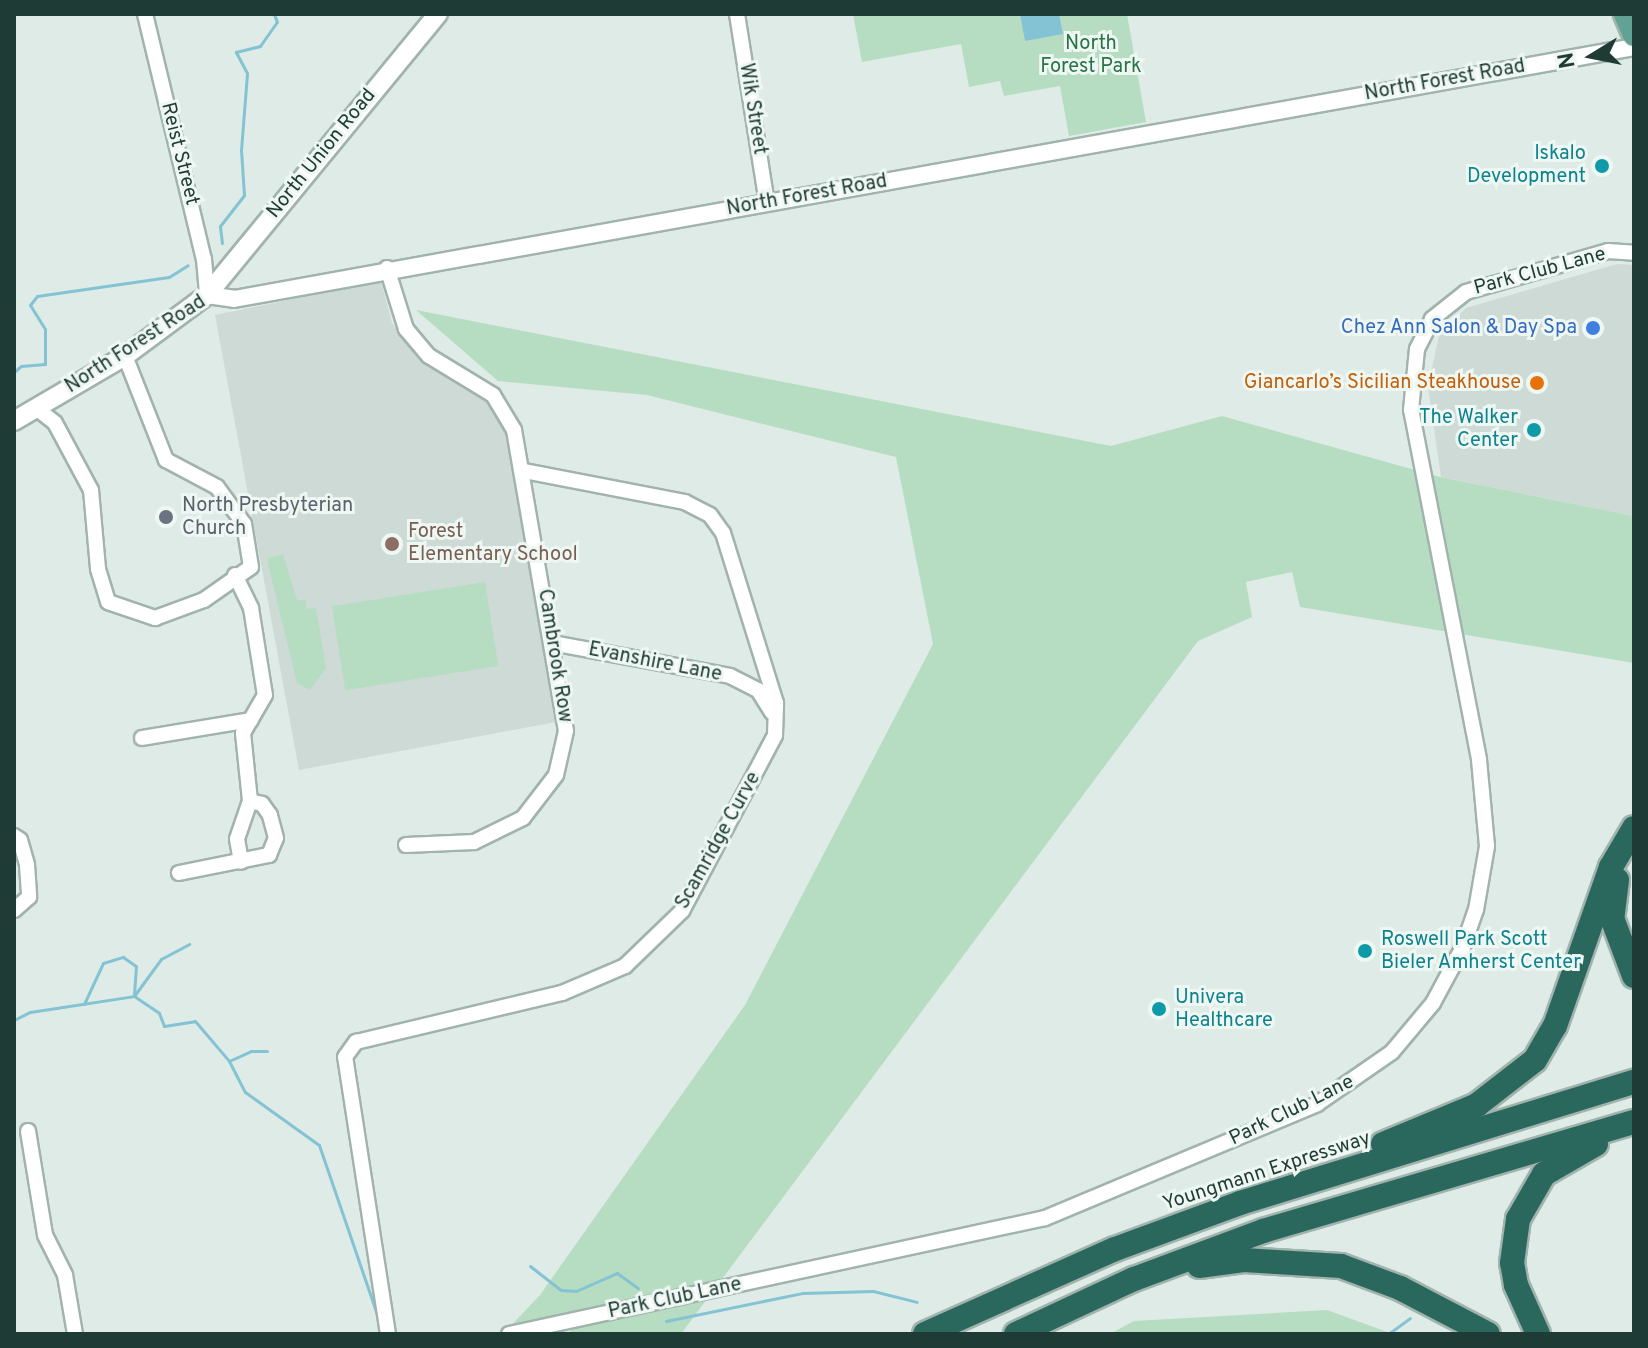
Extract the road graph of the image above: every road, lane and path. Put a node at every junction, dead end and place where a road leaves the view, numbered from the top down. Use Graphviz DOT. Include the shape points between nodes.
graph roads {
  1 [pos="145,14"];
  2 [pos="438,14"];
  3 [pos="737,14"];
  4 [pos="1625,14"];
  5 [pos="1634,35"];
  6 [pos="1634,47"];
  7 [pos="767,203"];
  8 [pos="1634,253"];
  9 [pos="387,268"];
  10 [pos="207,295"];
  11 [pos="125,356"];
  12 [pos="36,408"];
  13 [pos="14,421"];
  14 [pos="524,471"];
  15 [pos="235,575"];
  16 [pos="552,643"];
  17 [pos="761,651"];
  18 [pos="730,676"];
  19 [pos="251,720"];
  20 [pos="776,731"];
  21 [pos="142,738"];
  22 [pos="250,801"];
  23 [pos="1634,828"];
  24 [pos="14,836"];
  25 [pos="406,845"];
  26 [pos="1634,845"];
  27 [pos="241,862"];
  28 [pos="179,873"];
  29 [pos="14,910"];
  30 [pos="1634,976"];
  31 [pos="1634,1082"];
  32 [pos="1634,1123"];
  33 [pos="28,1131"];
  34 [pos="1240,1203"];
  35 [pos="1134,1279"];
  36 [pos="75,1334"];
  37 [pos="388,1334"];
  38 [pos="509,1334"];
  39 [pos="925,1334"];
  40 [pos="1016,1334"];
  41 [pos="1488,1334"];
  42 [pos="1538,1334"];
  1 -- 10 [label="street, Reist Street" via="204,259"];
  2 -- 10 [label="main road, North Union Road"];
  3 -- 7 [label="street, Wik Street"];
  4 -- 5 [label="main road"];
  6 -- 7 [label="street, North Forest Road"];
  7 -- 9 [label="street, North Forest Road"];
  8 -- 38 [label="street, Park Club Lane" via="1608,251 1466,292 1432,319 1417,349 1411,410 1479,759 1487,846 1476,910 1463,947 1433,1003 1392,1052 1317,1104 1045,1218"];
  9 -- 10 [label="street, North Forest Road" via="234,299"];
  9 -- 14 [label="street, Cambrook Row" via="406,329 428,355 493,395 514,430"];
  10 -- 11 [label="main road, North Forest Road"];
  11 -- 12 [label="main road, North Forest Road"];
  11 -- 15 [label="street" via="166,460 217,487 244,524 251,567"];
  12 -- 13 [label="main road, North Forest Road"];
  12 -- 15 [label="street" via="55,423 91,490 98,569 108,602 155,618 204,600"];
  14 -- 16 [label="street, Cambrook Row"];
  14 -- 17 [label="street, Scamridge Curve" via="685,502 710,515 723,533"];
  15 -- 19 [label="street" via="251,608 265,695"];
  16 -- 18 [label="street, Evanshire Lane"];
  16 -- 25 [label="street, Cambrook Row" via="565,746 545,794 523,818 492,836 467,843"];
  17 -- 18 [label="street" via="756,668"];
  17 -- 20 [label="street, Scamridge Curve" via="776,703"];
  18 -- 20 [label="street, Evanshire Lane" via="765,696"];
  19 -- 21 [label="street"];
  19 -- 22 [label="street" via="241,751"];
  20 -- 37 [label="street, Scamridge Curve" via="682,911 625,966 562,993 356,1042 345,1057"];
  22 -- 27 [label="street" via="237,839"];
  22 -- 27 [label="street" via="262,804 276,838 269,855"];
  23 -- 34 [label="highway" via="1611,867 1555,1026 1519,1077 1446,1120"];
  24 -- 29 [label="street" via="27,865 29,897"];
  26 -- 30 [label="highway" via="1615,886 1612,910 1616,935"];
  27 -- 28 [label="street"];
  31 -- 34 [label="highway, Youngmann Expressway"];
  32 -- 35 [label="highway" via="1263,1231"];
  32 -- 42 [label="highway" via="1553,1167 1523,1205 1512,1263 1521,1304"];
  33 -- 36 [label="street" via="45,1235 65,1275"];
  34 -- 39 [label="highway, Youngmann Expressway" via="1115,1249"];
  35 -- 40 [label="highway"];
  35 -- 41 [label="highway" via="1215,1262 1317,1262 1400,1288"];
}
